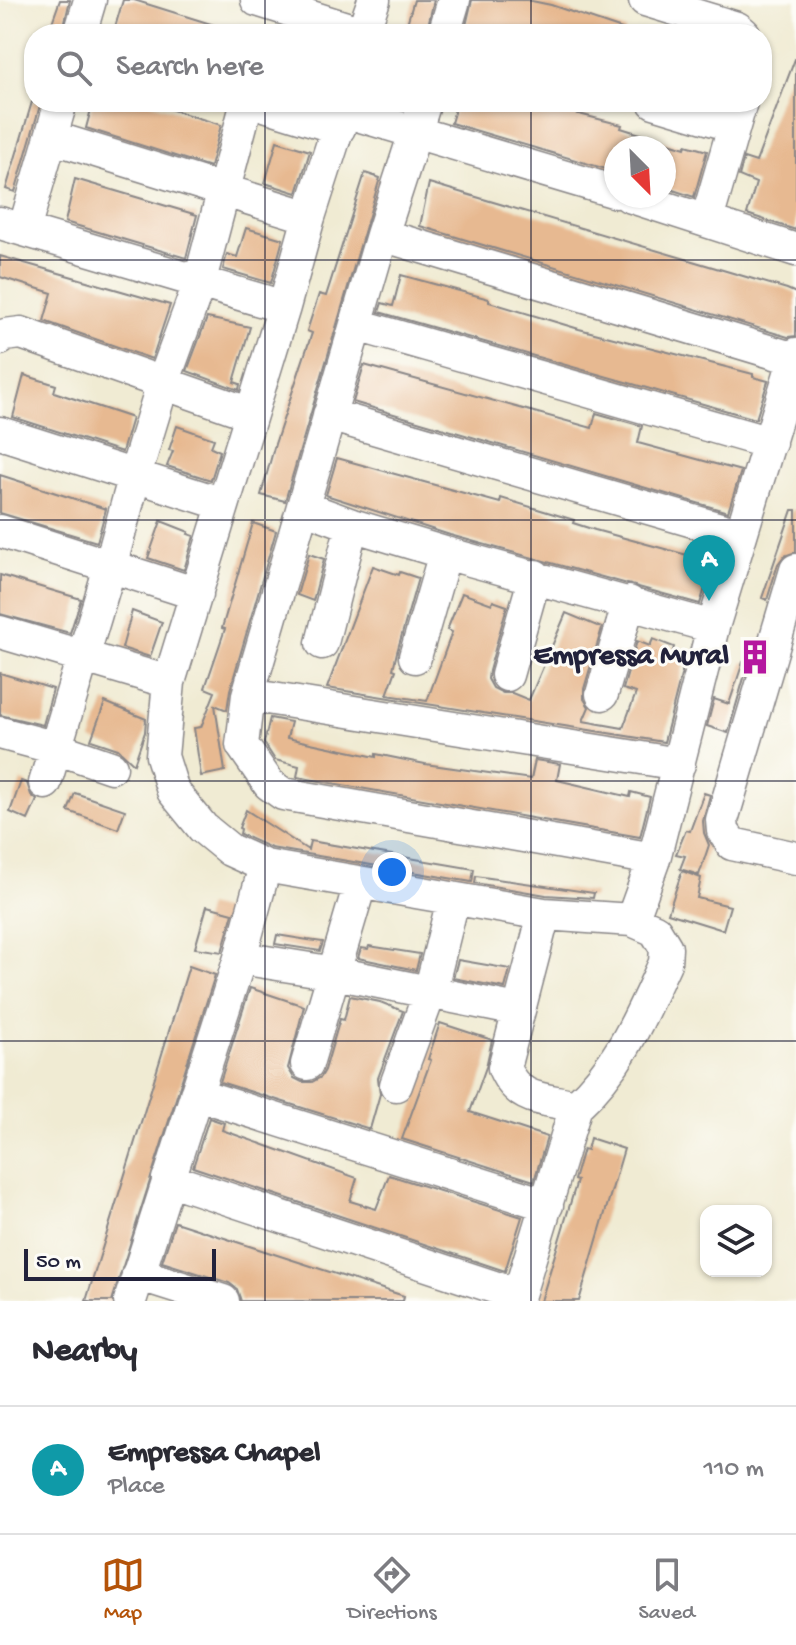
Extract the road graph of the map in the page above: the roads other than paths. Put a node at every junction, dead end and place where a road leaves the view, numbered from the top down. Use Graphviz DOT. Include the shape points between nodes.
graph roads {
  1 [pos="90,0"];
  2 [pos="374,0"];
  3 [pos="454,0"];
  4 [pos="645,0"];
  5 [pos="269,10"];
  6 [pos="83,24"];
  7 [pos="323,24"];
  8 [pos="366,24"];
  9 [pos="447,24"];
  10 [pos="724,24"];
  11 [pos="58,112"];
  12 [pos="244,112"];
  13 [pos="343,114"];
  14 [pos="737,114"];
  15 [pos="421,116"];
  16 [pos="51,137"];
  17 [pos="604,187"];
  18 [pos="224,192"];
  19 [pos="668,208"];
  20 [pos="309,217"];
  21 [pos="707,220"];
  22 [pos="12,226"];
  23 [pos="382,235"];
  24 [pos="796,250"];
  25 [pos="199,284"];
  26 [pos="284,307"];
  27 [pos="357,325"];
  28 [pos="0,339"];
  29 [pos="795,356"];
  30 [pos="163,383"];
  31 [pos="251,414"];
  32 [pos="329,415"];
  33 [pos="0,433"];
  34 [pos="770,443"];
  35 [pos="135,475"];
  36 [pos="223,504"];
  37 [pos="303,507"];
  38 [pos="352,525"];
  39 [pos="0,531"];
  40 [pos="741,535"];
  41 [pos="445,553"];
  42 [pos="110,567"];
  43 [pos="796,570"];
  44 [pos="535,576"];
  45 [pos="197,594"];
  46 [pos="629,602"];
  47 [pos="713,627"];
  48 [pos="0,632"];
  49 [pos="322,643"];
  50 [pos="84,657"];
  51 [pos="415,657"];
  52 [pos="507,675"];
  53 [pos="169,682"];
  54 [pos="602,694"];
  55 [pos="248,695"];
  56 [pos="0,733"];
  57 [pos="56,748"];
  58 [pos="679,764"];
  59 [pos="111,767"];
  60 [pos="45,783"];
  61 [pos="796,858"];
  62 [pos="654,859"];
  63 [pos="265,866"];
  64 [pos="360,884"];
  65 [pos="453,900"];
  66 [pos="544,914"];
  67 [pos="632,920"];
  68 [pos="240,958"];
  69 [pos="335,973"];
  70 [pos="430,992"];
  71 [pos="518,1010"];
  72 [pos="307,1064"];
  73 [pos="396,1085"];
  74 [pos="196,1094"];
  75 [pos="576,1106"];
  76 [pos="168,1179"];
  77 [pos="547,1205"];
  78 [pos="134,1287"];
  79 [pos="518,1298"];
  80 [pos="223,1301"];
  1 -- 6 [label="street"];
  2 -- 8 [label="street"];
  3 -- 9 [label="street"];
  4 -- 10 [label="street"];
  5 -- 7 [label="street"];
  11 -- 16 [label="street"];
  12 -- 18 [label="street"];
  13 -- 15 [label="street"];
  13 -- 20 [label="street"];
  14 -- 21 [label="street"];
  15 -- 17 [label="street"];
  15 -- 23 [label="street"];
  16 -- 18 [label="street"];
  16 -- 22 [label="street"];
  18 -- 20 [label="street"];
  18 -- 25 [label="street"];
  19 -- 21 [label="street"];
  20 -- 26 [label="street"];
  21 -- 24 [label="street"];
  22 -- 25 [label="street"];
  23 -- 27 [label="street"];
  23 -- 29 [label="street"];
  25 -- 26 [label="street"];
  25 -- 30 [label="street"];
  26 -- 31 [label="street"];
  27 -- 32 [label="street"];
  27 -- 34 [label="street"];
  28 -- 30 [label="street" via="21,333"];
  29 -- 34 [label="street"];
  30 -- 31 [label="street"];
  30 -- 35 [label="street"];
  31 -- 36 [label="street"];
  32 -- 37 [label="street"];
  32 -- 40 [label="street"];
  33 -- 35 [label="street"];
  34 -- 40 [label="street"];
  35 -- 36 [label="street"];
  35 -- 42 [label="street"];
  36 -- 45 [label="street"];
  37 -- 38 [label="street"];
  37 -- 55 [label="street"];
  38 -- 41 [label="street"];
  38 -- 49 [label="street"];
  39 -- 42 [label="street"];
  40 -- 47 [label="street"];
  41 -- 44 [label="street"];
  41 -- 51 [label="street"];
  42 -- 45 [label="street"];
  42 -- 50 [label="street"];
  43 -- 61 [label="street" via="722,820 732,844"];
  44 -- 46 [label="street"];
  44 -- 52 [label="street"];
  45 -- 53 [label="street"];
  46 -- 47 [label="street"];
  46 -- 54 [label="street"];
  47 -- 58 [label="street"];
  48 -- 50 [label="street"];
  50 -- 53 [label="street"];
  50 -- 57 [label="street"];
  53 -- 63 [label="street" via="162,756 173,791 203,828 230,850"];
  55 -- 58 [label="street"];
  55 -- 62 [label="street" via="242,745 269,784 283,794"];
  56 -- 57 [label="street"];
  57 -- 59 [label="street"];
  57 -- 60 [label="street"];
  58 -- 62 [label="street"];
  62 -- 67 [label="street"];
  63 -- 64 [label="street"];
  63 -- 68 [label="street"];
  64 -- 65 [label="street"];
  64 -- 69 [label="street"];
  65 -- 66 [label="street"];
  65 -- 70 [label="street"];
  66 -- 67 [label="street"];
  66 -- 71 [label="street"];
  67 -- 75 [label="street" via="655,930 666,948 665,963 625,1048"];
  68 -- 69 [label="street"];
  68 -- 74 [label="street"];
  69 -- 70 [label="street"];
  69 -- 72 [label="street"];
  70 -- 71 [label="street"];
  70 -- 73 [label="street"];
  71 -- 75 [label="street" via="504,1068 511,1083 523,1094"];
  74 -- 76 [label="street"];
  74 -- 77 [label="street"];
  75 -- 77 [label="street"];
  76 -- 78 [label="street"];
  76 -- 79 [label="street"];
  77 -- 79 [label="street"];
  78 -- 80 [label="street"];
}
